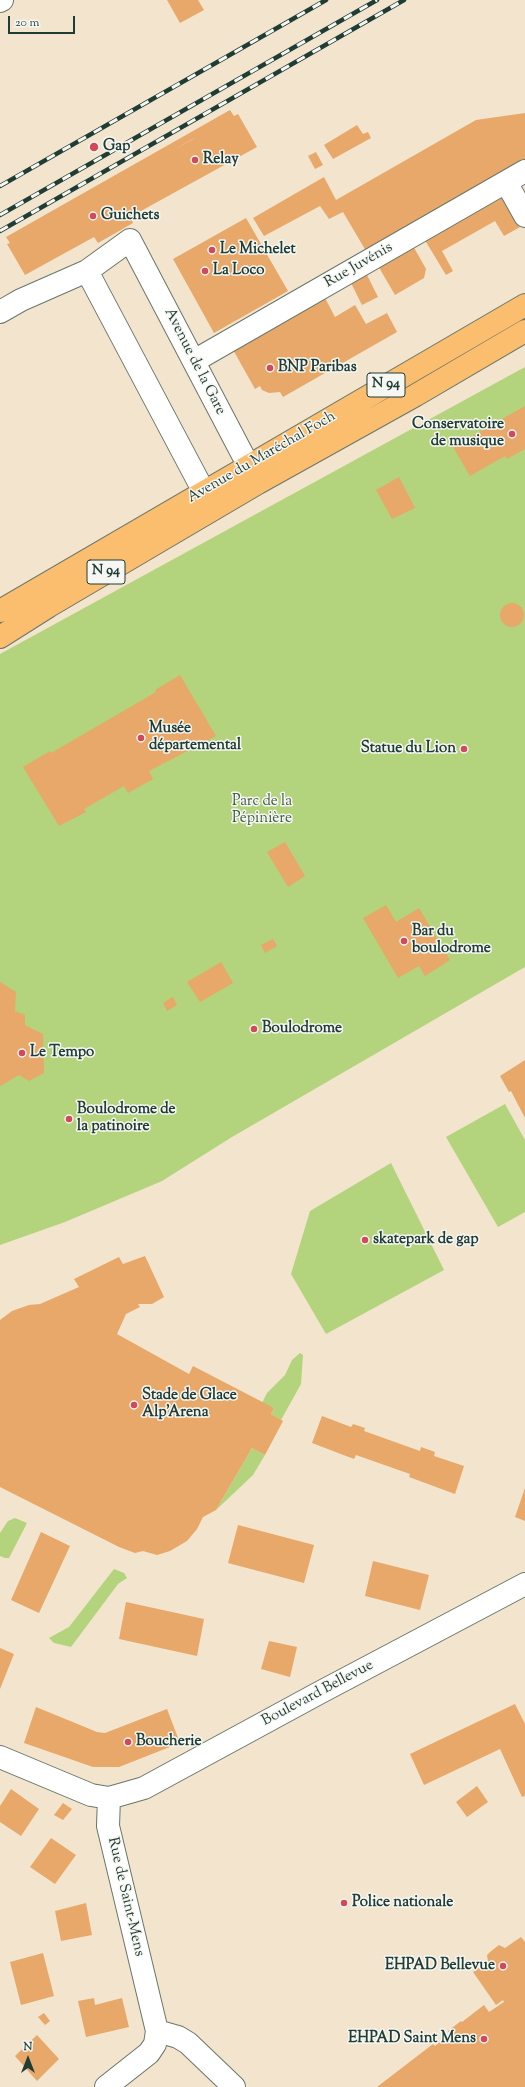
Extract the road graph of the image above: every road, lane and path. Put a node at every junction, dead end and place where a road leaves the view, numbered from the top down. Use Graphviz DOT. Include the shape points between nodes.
graph roads {
  1 [pos="525,171"];
  2 [pos="506,182"];
  3 [pos="525,216"];
  4 [pos="87,271"];
  5 [pos="525,305"];
  6 [pos="0,312"];
  7 [pos="525,332"];
  8 [pos="194,361"];
  9 [pos="253,475"];
  10 [pos="209,501"];
  11 [pos="0,611"];
  12 [pos="0,637"];
  13 [pos="525,1584"];
  14 [pos="2,1762"];
  15 [pos="109,1798"];
  16 [pos="157,2031"];
  17 [pos="106,2087"];
  18 [pos="234,2087"];
  1 -- 2 [label="street, Rue Juvénis"];
  2 -- 3 [label="street"];
  2 -- 8 [label="street, Rue Juvénis"];
  4 -- 6 [label="street"];
  4 -- 8 [label="street, Avenue de la Gare" via="130,240"];
  4 -- 10 [label="street"];
  5 -- 9 [label="main road, Avenue du Maréchal Foch / N 94"];
  7 -- 9 [label="main road, Avenue du Maréchal Foch / N 94" via="416,395"];
  8 -- 9 [label="street, Avenue de la Gare"];
  9 -- 10 [label="main road, Avenue du Maréchal Foch / N 94"];
  10 -- 11 [label="main road, Avenue du Maréchal Foch / N 94"];
  10 -- 12 [label="main road, Avenue du Maréchal Foch / N 94"];
  13 -- 15 [label="street, Boulevard Bellevue" via="318,1692 144,1788"];
  14 -- 15 [label="street"];
  15 -- 16 [label="street, Rue de Saint-Mens" via="108,1826"];
  16 -- 17 [label="street, Rue de Saint-Mens" via="156,2044 149,2053"];
  16 -- 18 [label="street" via="188,2043"];
}
